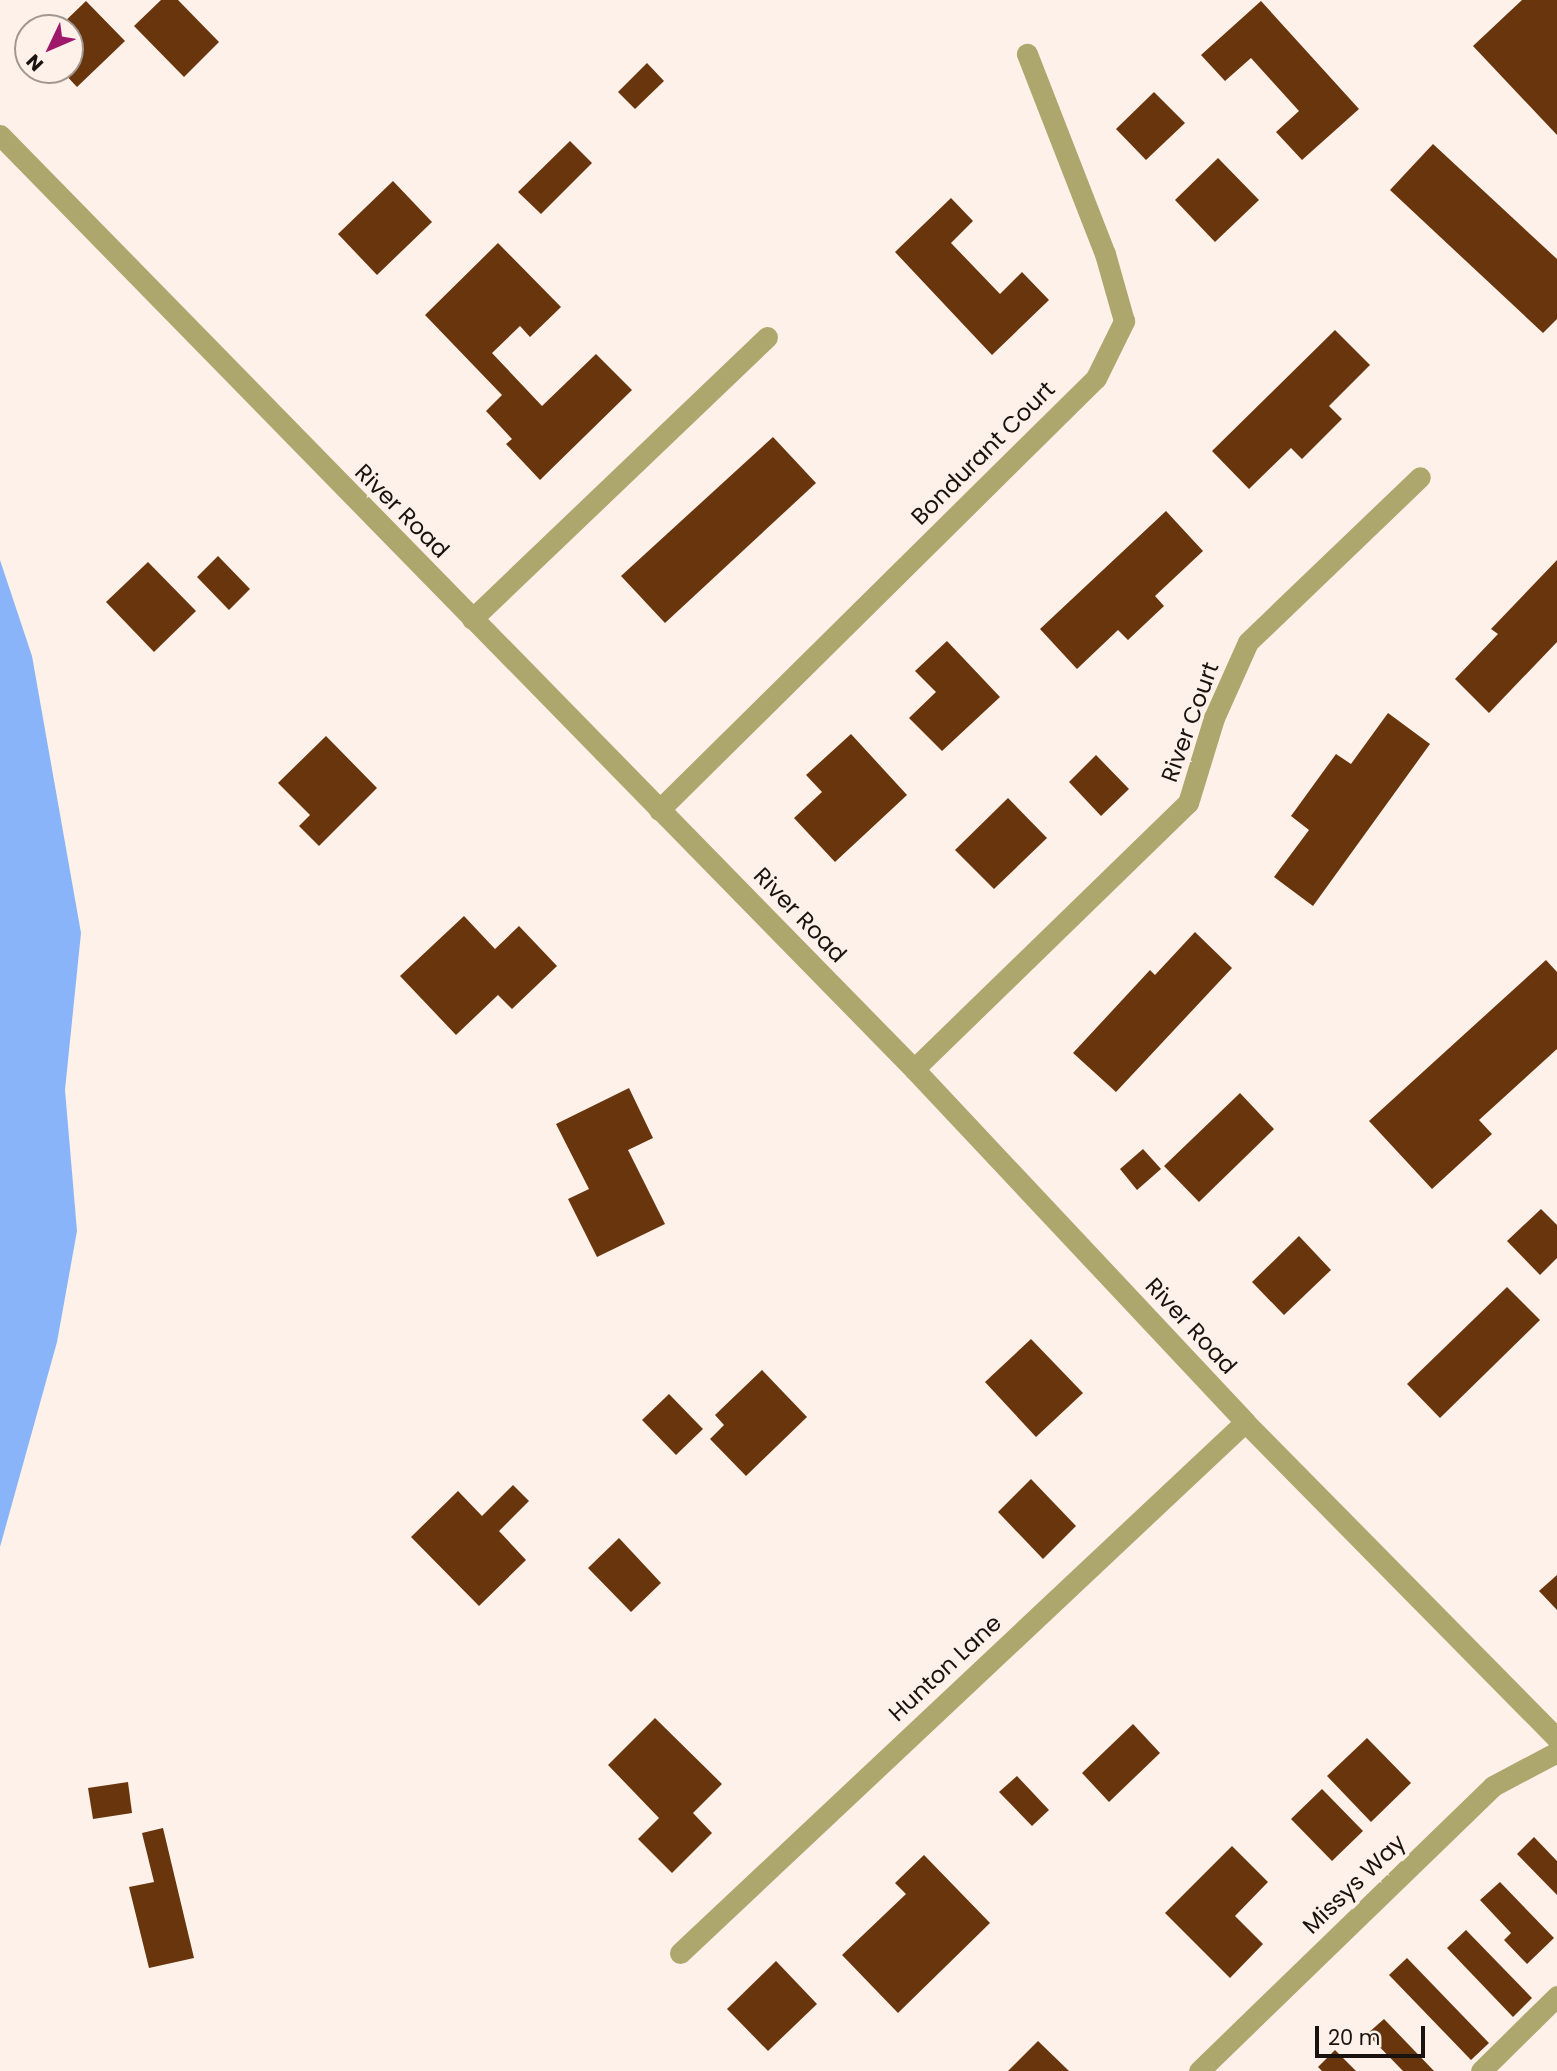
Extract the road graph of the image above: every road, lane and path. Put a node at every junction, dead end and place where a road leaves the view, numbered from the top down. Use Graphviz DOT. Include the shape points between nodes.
graph roads {
  1 [pos="1027,54"];
  2 [pos="0,135"];
  3 [pos="767,337"];
  4 [pos="1420,477"];
  5 [pos="472,619"];
  6 [pos="659,810"];
  7 [pos="914,1069"];
  8 [pos="1245,1422"];
  9 [pos="1557,1738"];
  10 [pos="1557,1752"];
  11 [pos="680,1953"];
  12 [pos="1557,1996"];
  13 [pos="1199,2071"];
  14 [pos="1481,2071"];
  1 -- 6 [label="street, Bondurant Court" via="1105,254 1124,321 1096,378"];
  2 -- 5 [label="street, River Road"];
  3 -- 5 [label="street"];
  4 -- 7 [label="street, River Court" via="1248,642 1214,718 1188,803"];
  5 -- 6 [label="street, River Road"];
  6 -- 7 [label="street, River Road"];
  7 -- 8 [label="street, River Road"];
  8 -- 9 [label="street, River Road"];
  8 -- 11 [label="street, Hunton Lane"];
  10 -- 13 [label="street, Missys Way" via="1493,1786"];
  12 -- 14 [label="street"];
}
